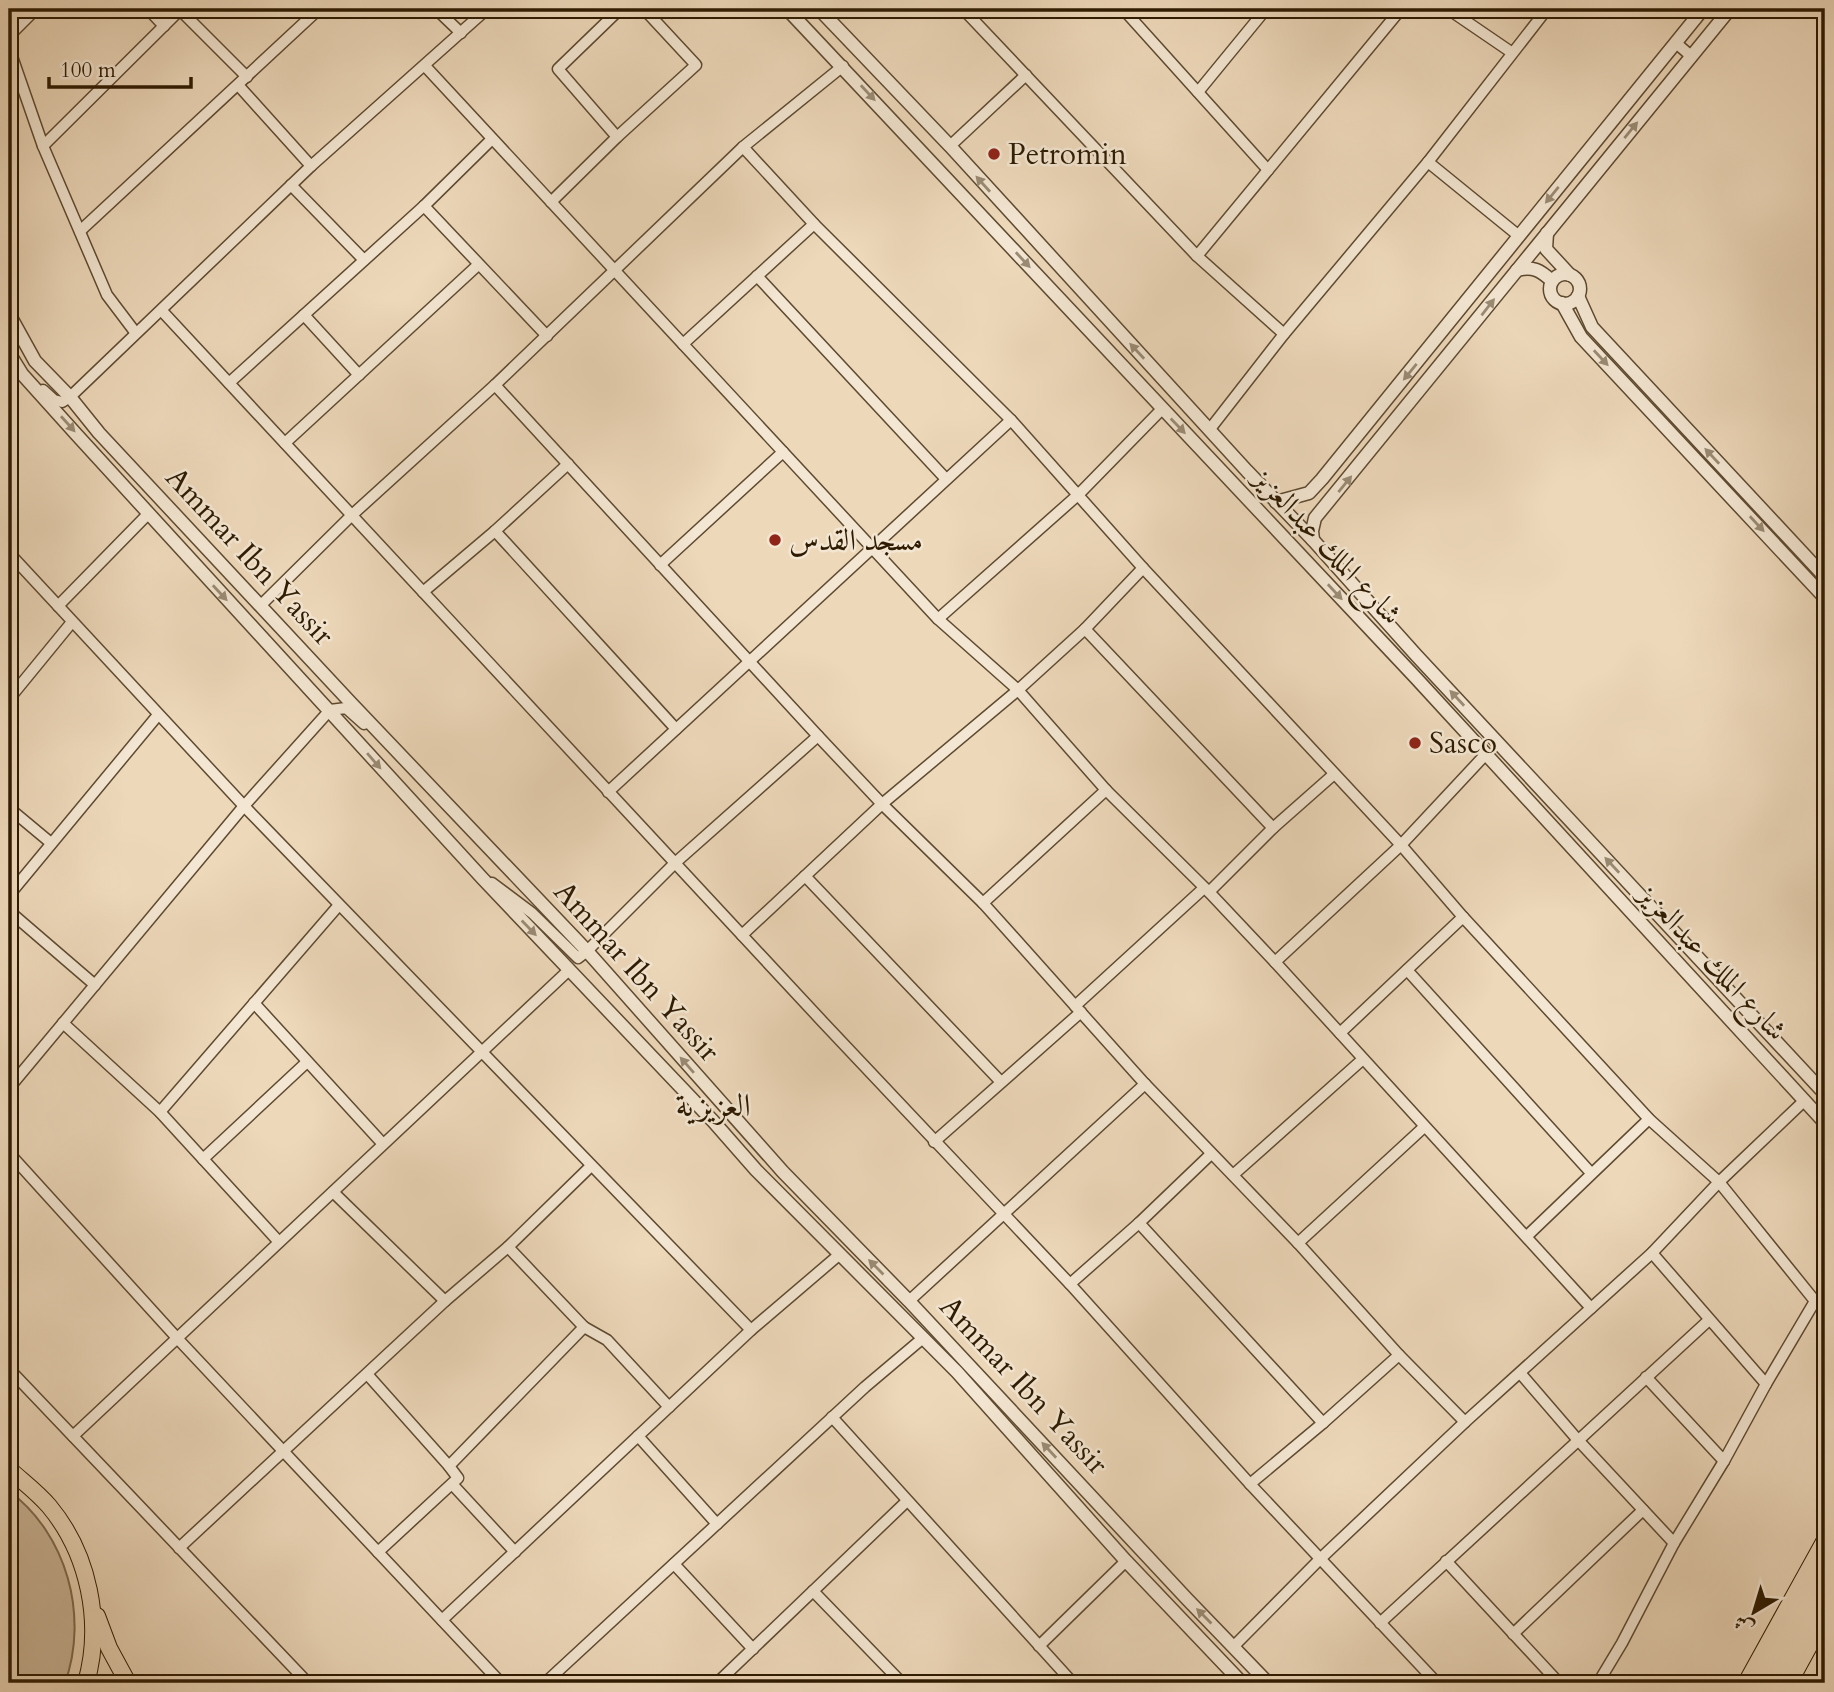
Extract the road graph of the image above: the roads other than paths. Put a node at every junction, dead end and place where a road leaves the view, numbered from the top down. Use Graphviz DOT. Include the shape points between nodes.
graph roads {
  1 [pos="36,9"];
  2 [pos="148,9"];
  3 [pos="319,9"];
  4 [pos="436,9"];
  5 [pos="487,9"];
  6 [pos="620,9"];
  7 [pos="644,9"];
  8 [pos="787,9"];
  9 [pos="819,9"];
  10 [pos="963,9"];
  11 [pos="1123,9"];
  12 [pos="1266,9"];
  13 [pos="1401,9"];
  14 [pos="1448,9"];
  15 [pos="1547,9"];
  16 [pos="1703,9"];
  17 [pos="1730,9"];
  18 [pos="180,10"];
  19 [pos="164,26"];
  20 [pos="461,33"];
  21 [pos="9,36"];
  22 [pos="1676,43"];
  23 [pos="9,48"];
  24 [pos="1511,52"];
  25 [pos="1691,56"];
  26 [pos="425,66"];
  27 [pos="843,66"];
  28 [pos="1026,75"];
  29 [pos="247,77"];
  30 [pos="238,85"];
  31 [pos="1198,92"];
  32 [pos="617,137"];
  33 [pos="492,139"];
  34 [pos="43,146"];
  35 [pos="950,146"];
  36 [pos="743,148"];
  37 [pos="1427,162"];
  38 [pos="311,166"];
  39 [pos="1268,170"];
  40 [pos="291,185"];
  41 [pos="551,202"];
  42 [pos="424,206"];
  43 [pos="814,224"];
  44 [pos="80,231"];
  45 [pos="1547,233"];
  46 [pos="1519,236"];
  47 [pos="1197,256"];
  48 [pos="365,260"];
  49 [pos="478,265"];
  50 [pos="1517,270"];
  51 [pos="615,271"];
  52 [pos="1570,275"];
  53 [pos="757,276"];
  54 [pos="1552,281"];
  55 [pos="1578,296"];
  56 [pos="1562,303"];
  57 [pos="162,311"];
  58 [pos="9,314"];
  59 [pos="304,315"];
  60 [pos="135,332"];
  61 [pos="1284,334"];
  62 [pos="547,336"];
  63 [pos="683,344"];
  64 [pos="9,353"];
  65 [pos="17,365"];
  66 [pos="359,375"];
  67 [pos="229,383"];
  68 [pos="495,385"];
  69 [pos="70,397"];
  70 [pos="1162,409"];
  71 [pos="1011,420"];
  72 [pos="1210,429"];
  73 [pos="285,443"];
  74 [pos="783,452"];
  75 [pos="568,464"];
  76 [pos="946,479"];
  77 [pos="1309,493"];
  78 [pos="1079,494"];
  79 [pos="1276,502"];
  80 [pos="1325,507"];
  81 [pos="149,513"];
  82 [pos="352,515"];
  83 [pos="495,531"];
  84 [pos="1313,540"];
  85 [pos="872,547"];
  86 [pos="9,553"];
  87 [pos="660,565"];
  88 [pos="1143,568"];
  89 [pos="1825,577"];
  90 [pos="423,592"];
  91 [pos="1825,598"];
  92 [pos="261,605"];
  93 [pos="58,606"];
  94 [pos="938,619"];
  95 [pos="72,622"];
  96 [pos="1085,629"];
  97 [pos="749,662"];
  98 [pos="1018,690"];
  99 [pos="9,699"];
  100 [pos="330,710"];
  101 [pos="158,715"];
  102 [pos="676,729"];
  103 [pos="818,736"];
  104 [pos="1485,755"];
  105 [pos="404,757"];
  106 [pos="1333,775"];
  107 [pos="1106,790"];
  108 [pos="608,792"];
  109 [pos="882,804"];
  110 [pos="244,806"];
  111 [pos="9,808"];
  112 [pos="1273,828"];
  113 [pos="51,844"];
  114 [pos="1401,845"];
  115 [pos="675,863"];
  116 [pos="476,872"];
  117 [pos="805,876"];
  118 [pos="1206,890"];
  119 [pos="9,895"];
  120 [pos="983,903"];
  121 [pos="339,905"];
  122 [pos="9,911"];
  123 [pos="1463,918"];
  124 [pos="742,935"];
  125 [pos="587,951"];
  126 [pos="1275,962"];
  127 [pos="569,970"];
  128 [pos="1407,970"];
  129 [pos="95,985"];
  130 [pos="254,1003"];
  131 [pos="1078,1009"];
  132 [pos="63,1023"];
  133 [pos="1340,1033"];
  134 [pos="481,1053"];
  135 [pos="1363,1059"];
  136 [pos="307,1062"];
  137 [pos="1001,1082"];
  138 [pos="1145,1084"];
  139 [pos="9,1088"];
  140 [pos="1825,1094"];
  141 [pos="1804,1101"];
  142 [pos="160,1112"];
  143 [pos="1649,1119"];
  144 [pos="1825,1123"];
  145 [pos="1423,1128"];
  146 [pos="934,1142"];
  147 [pos="383,1144"];
  148 [pos="9,1153"];
  149 [pos="1211,1154"];
  150 [pos="203,1159"];
  151 [pos="591,1166"];
  152 [pos="1591,1173"];
  153 [pos="1233,1175"];
  154 [pos="1719,1182"];
  155 [pos="333,1192"];
  156 [pos="1005,1215"];
  157 [pos="1139,1223"];
  158 [pos="1527,1236"];
  159 [pos="279,1242"];
  160 [pos="1298,1243"];
  161 [pos="508,1247"];
  162 [pos="840,1254"];
  163 [pos="1652,1254"];
  164 [pos="1070,1284"];
  165 [pos="445,1301"];
  166 [pos="909,1301"];
  167 [pos="1815,1301"];
  168 [pos="1591,1308"];
  169 [pos="1825,1310"];
  170 [pos="1709,1320"];
  171 [pos="584,1327"];
  172 [pos="751,1330"];
  173 [pos="177,1338"];
  174 [pos="923,1338"];
  175 [pos="1399,1355"];
  176 [pos="9,1369"];
  177 [pos="367,1374"];
  178 [pos="1521,1374"];
  179 [pos="1646,1377"];
  180 [pos="1766,1384"];
  181 [pos="669,1407"];
  182 [pos="832,1417"];
  183 [pos="1465,1422"];
  184 [pos="1323,1423"];
  185 [pos="73,1436"];
  186 [pos="638,1437"];
  187 [pos="1577,1439"];
  188 [pos="284,1451"];
  189 [pos="1724,1461"];
  190 [pos="9,1462"];
  191 [pos="449,1466"];
  192 [pos="9,1469"];
  193 [pos="452,1484"];
  194 [pos="1250,1484"];
  195 [pos="907,1500"];
  196 [pos="48,1505"];
  197 [pos="1643,1510"];
  198 [pos="717,1524"];
  199 [pos="1825,1540"];
  200 [pos="1674,1543"];
  201 [pos="179,1548"];
  202 [pos="378,1552"];
  203 [pos="515,1552"];
  204 [pos="1320,1559"];
  205 [pos="1126,1561"];
  206 [pos="1446,1562"];
  207 [pos="674,1564"];
  208 [pos="1825,1564"];
  209 [pos="88,1583"];
  210 [pos="1825,1590"];
  211 [pos="813,1591"];
  212 [pos="1825,1618"];
  213 [pos="442,1620"];
  214 [pos="1380,1623"];
  215 [pos="1513,1634"];
  216 [pos="1039,1646"];
  217 [pos="1234,1646"];
  218 [pos="753,1649"];
  219 [pos="893,1674"];
  220 [pos="86,1683"];
  221 [pos="128,1683"];
  222 [pos="308,1683"];
  223 [pos="501,1683"];
  224 [pos="545,1683"];
  225 [pos="717,1683"];
  226 [pos="883,1683"];
  227 [pos="902,1683"];
  228 [pos="1073,1683"];
  229 [pos="1242,1683"];
  230 [pos="1268,1683"];
  231 [pos="1437,1683"];
  232 [pos="1559,1683"];
  233 [pos="1598,1683"];
  234 [pos="1746,1683"];
  235 [pos="1760,1683"];
  236 [pos="1774,1683"];
  237 [pos="1789,1683"];
  1 -- 21 [label="street"];
  2 -- 19 [label="street"];
  3 -- 29 [label="street"];
  4 -- 20 [label="street"];
  5 -- 20 [label="street"];
  6 -- 32 [label="street" via="558,69"];
  7 -- 32 [label="street" via="696,65"];
  8 -- 27 [label="street, شارع الملك عبدالعزيز"];
  9 -- 35 [label="street, شارع الملك عبدالعزيز"];
  10 -- 28 [label="street"];
  11 -- 31 [label="street"];
  12 -- 31 [label="street"];
  13 -- 39 [label="street"];
  14 -- 24 [label="street"];
  15 -- 24 [label="street"];
  16 -- 22 [label="street"];
  17 -- 25 [label="street"];
  18 -- 19 [label="street"];
  18 -- 29 [label="street"];
  19 -- 34 [label="street"];
  20 -- 26 [label="street"];
  22 -- 25 [label="street"];
  22 -- 46 [label="street, one-way"];
  23 -- 34 [label="street"];
  24 -- 37 [label="street"];
  45 -- 25 [label="street, one-way"];
  26 -- 33 [label="street"];
  26 -- 38 [label="street"];
  27 -- 36 [label="street"];
  27 -- 70 [label="street, شارع الملك عبدالعزيز, one-way"];
  28 -- 35 [label="street"];
  28 -- 47 [label="street"];
  29 -- 30 [label="street"];
  30 -- 38 [label="street"];
  30 -- 44 [label="street"];
  31 -- 39 [label="street"];
  32 -- 41 [label="street"];
  33 -- 41 [label="street"];
  33 -- 42 [label="street"];
  34 -- 44 [label="street"];
  72 -- 35 [label="street, شارع الملك عبدالعزيز, one-way"];
  36 -- 43 [label="street"];
  36 -- 51 [label="street"];
  37 -- 46 [label="street"];
  37 -- 61 [label="street"];
  38 -- 40 [label="street"];
  39 -- 47 [label="street"];
  40 -- 48 [label="street"];
  40 -- 57 [label="street"];
  41 -- 51 [label="street"];
  42 -- 48 [label="street"];
  42 -- 49 [label="street"];
  43 -- 53 [label="street"];
  43 -- 71 [label="street"];
  44 -- 60 [label="street" via="107,295"];
  45 -- 50 [label="street"];
  45 -- 52 [label="street" via="1546,248"];
  46 -- 77 [label="street, one-way"];
  47 -- 61 [label="street"];
  48 -- 59 [label="street"];
  49 -- 62 [label="street"];
  49 -- 66 [label="street"];
  50 -- 54 [label="street" via="1537,268"];
  80 -- 50 [label="street, one-way"];
  51 -- 62 [label="street"];
  51 -- 63 [label="street"];
  52 -- 54 [label="street"];
  52 -- 55 [label="street" via="1579,283"];
  53 -- 63 [label="street"];
  53 -- 76 [label="street"];
  54 -- 56 [label="street" via="1551,295"];
  55 -- 56 [label="street" via="1571,303"];
  89 -- 55 [label="street, one-way" via="1591,327"];
  56 -- 91 [label="street, one-way" via="1581,337"];
  57 -- 60 [label="street"];
  57 -- 67 [label="street"];
  58 -- 69 [label="street, Ammar Ibn Yassir" via="34,361"];
  59 -- 66 [label="street"];
  59 -- 67 [label="street"];
  60 -- 69 [label="street"];
  61 -- 72 [label="street"];
  62 -- 68 [label="street"];
  63 -- 74 [label="street"];
  64 -- 65 [label="street, Ammar Ibn Yassir"];
  65 -- 69 [label="street" via="54,400"];
  65 -- 81 [label="street, Ammar Ibn Yassir, one-way"];
  66 -- 73 [label="street"];
  67 -- 73 [label="street"];
  68 -- 75 [label="street"];
  68 -- 82 [label="street"];
  69 -- 92 [label="street, Ammar Ibn Yassir"];
  70 -- 78 [label="street"];
  70 -- 104 [label="street, شارع الملك عبدالعزيز, one-way"];
  71 -- 76 [label="street"];
  71 -- 78 [label="street"];
  72 -- 79 [label="street, شارع الملك عبدالعزيز"];
  73 -- 82 [label="street"];
  74 -- 85 [label="street"];
  74 -- 87 [label="street"];
  75 -- 83 [label="street"];
  75 -- 87 [label="street"];
  76 -- 85 [label="street"];
  77 -- 79 [label="street"];
  77 -- 80 [label="street"];
  78 -- 88 [label="street"];
  78 -- 94 [label="street"];
  79 -- 84 [label="street, شارع الملك عبدالعزيز"];
  80 -- 84 [label="street" via="1312,523"];
  81 -- 93 [label="street"];
  81 -- 100 [label="street, Ammar Ibn Yassir, one-way"];
  82 -- 90 [label="street"];
  82 -- 92 [label="street"];
  83 -- 90 [label="street"];
  83 -- 102 [label="street"];
  140 -- 84 [label="street, شارع الملك عبدالعزيز, one-way"];
  85 -- 94 [label="street"];
  85 -- 97 [label="street"];
  86 -- 93 [label="street"];
  87 -- 97 [label="street"];
  88 -- 96 [label="street"];
  88 -- 106 [label="street"];
  90 -- 108 [label="street"];
  92 -- 105 [label="street, Ammar Ibn Yassir"];
  93 -- 95 [label="street"];
  94 -- 98 [label="street"];
  95 -- 99 [label="street"];
  95 -- 101 [label="street"];
  96 -- 98 [label="street"];
  96 -- 112 [label="street"];
  97 -- 102 [label="street"];
  97 -- 103 [label="street"];
  98 -- 107 [label="street"];
  98 -- 109 [label="street"];
  100 -- 105 [label="street" via="345,708"];
  100 -- 110 [label="street"];
  100 -- 116 [label="street, Ammar Ibn Yassir, one-way"];
  101 -- 110 [label="street"];
  101 -- 113 [label="street"];
  102 -- 108 [label="street"];
  103 -- 109 [label="street"];
  103 -- 115 [label="street"];
  104 -- 114 [label="street"];
  104 -- 141 [label="street, شارع الملك عبدالعزيز"];
  105 -- 125 [label="street, Ammar Ibn Yassir"];
  106 -- 112 [label="street"];
  106 -- 114 [label="street"];
  107 -- 118 [label="street"];
  107 -- 120 [label="street"];
  108 -- 115 [label="street"];
  109 -- 117 [label="street"];
  109 -- 120 [label="street"];
  110 -- 121 [label="street"];
  110 -- 129 [label="street"];
  111 -- 113 [label="street"];
  112 -- 118 [label="street"];
  113 -- 119 [label="street"];
  114 -- 123 [label="street"];
  114 -- 126 [label="street"];
  115 -- 124 [label="street"];
  115 -- 125 [label="street"];
  116 -- 125 [label="street" via="532,913 578,958"];
  116 -- 127 [label="street, Ammar Ibn Yassir, one-way"];
  117 -- 124 [label="street"];
  117 -- 137 [label="street"];
  118 -- 126 [label="street"];
  118 -- 131 [label="street"];
  120 -- 131 [label="street"];
  121 -- 130 [label="street"];
  121 -- 134 [label="street"];
  122 -- 129 [label="street"];
  123 -- 128 [label="street"];
  123 -- 143 [label="street"];
  124 -- 146 [label="street"];
  166 -- 125 [label="street, Ammar Ibn Yassir, one-way" via="783,1172"];
  126 -- 133 [label="street"];
  127 -- 134 [label="street"];
  127 -- 162 [label="street, Ammar Ibn Yassir"];
  128 -- 133 [label="street"];
  128 -- 152 [label="street"];
  129 -- 132 [label="street"];
  130 -- 136 [label="street"];
  130 -- 142 [label="street"];
  131 -- 137 [label="street"];
  131 -- 138 [label="street"];
  132 -- 139 [label="street"];
  132 -- 142 [label="street"];
  133 -- 135 [label="street"];
  134 -- 147 [label="street"];
  134 -- 151 [label="street"];
  135 -- 145 [label="street"];
  135 -- 153 [label="street"];
  136 -- 147 [label="street"];
  136 -- 150 [label="street"];
  137 -- 146 [label="street"];
  138 -- 149 [label="street"];
  138 -- 156 [label="street"];
  141 -- 144 [label="street, شارع الملك عبدالعزيز"];
  141 -- 154 [label="street"];
  142 -- 150 [label="street"];
  143 -- 152 [label="street"];
  143 -- 154 [label="street"];
  145 -- 158 [label="street"];
  145 -- 160 [label="street"];
  146 -- 156 [label="street"];
  147 -- 155 [label="street"];
  148 -- 173 [label="street"];
  149 -- 153 [label="street"];
  149 -- 157 [label="street"];
  150 -- 159 [label="street"];
  151 -- 161 [label="street"];
  151 -- 172 [label="street"];
  152 -- 158 [label="street"];
  153 -- 160 [label="street"];
  154 -- 163 [label="street"];
  154 -- 167 [label="street"];
  155 -- 159 [label="street"];
  155 -- 165 [label="street"];
  156 -- 164 [label="street"];
  156 -- 166 [label="street"];
  157 -- 164 [label="street"];
  157 -- 184 [label="street"];
  158 -- 168 [label="street"];
  159 -- 173 [label="street"];
  160 -- 175 [label="street"];
  161 -- 165 [label="street"];
  161 -- 171 [label="street"];
  162 -- 172 [label="street"];
  162 -- 174 [label="street, Ammar Ibn Yassir"];
  163 -- 168 [label="street"];
  163 -- 170 [label="street"];
  164 -- 194 [label="street"];
  165 -- 177 [label="street"];
  217 -- 166 [label="street, Ammar Ibn Yassir, one-way"];
  167 -- 169 [label="street"];
  167 -- 180 [label="street"];
  168 -- 178 [label="street"];
  170 -- 179 [label="street"];
  170 -- 180 [label="street"];
  171 -- 181 [label="street" via="607,1340"];
  171 -- 191 [label="street"];
  172 -- 181 [label="street"];
  173 -- 185 [label="street"];
  173 -- 188 [label="street"];
  174 -- 182 [label="street"];
  174 -- 205 [label="street, Ammar Ibn Yassir"];
  175 -- 183 [label="street"];
  175 -- 184 [label="street"];
  176 -- 185 [label="street"];
  177 -- 188 [label="street"];
  177 -- 191 [label="street"];
  178 -- 183 [label="street"];
  178 -- 187 [label="street"];
  179 -- 187 [label="street"];
  179 -- 189 [label="street"];
  180 -- 189 [label="street"];
  181 -- 186 [label="street"];
  182 -- 195 [label="street"];
  182 -- 198 [label="street"];
  183 -- 204 [label="street"];
  184 -- 194 [label="street"];
  185 -- 201 [label="street"];
  186 -- 198 [label="street"];
  186 -- 203 [label="street"];
  187 -- 197 [label="street"];
  187 -- 206 [label="street"];
  188 -- 201 [label="street"];
  188 -- 202 [label="street"];
  189 -- 200 [label="street"];
  190 -- 196 [label="main road"];
  191 -- 193 [label="street" via="458,1478"];
  192 -- 196 [label="main road"];
  193 -- 202 [label="street"];
  193 -- 203 [label="street"];
  194 -- 204 [label="street"];
  195 -- 211 [label="street"];
  195 -- 216 [label="street"];
  196 -- 209 [label="main road" via="79,1556"];
  197 -- 200 [label="street"];
  197 -- 215 [label="street"];
  198 -- 207 [label="street"];
  199 -- 234 [label="main road"];
  200 -- 233 [label="street"];
  201 -- 222 [label="street"];
  202 -- 213 [label="street"];
  203 -- 213 [label="street"];
  204 -- 214 [label="street"];
  204 -- 217 [label="street"];
  205 -- 216 [label="street"];
  205 -- 229 [label="street, Ammar Ibn Yassir"];
  206 -- 214 [label="street"];
  206 -- 215 [label="street"];
  207 -- 218 [label="street"];
  207 -- 224 [label="street"];
  208 -- 235 [label="main road"];
  209 -- 220 [label="main road" via="94,1622"];
  209 -- 221 [label="main road" via="109,1648"];
  210 -- 236 [label="main road"];
  211 -- 218 [label="street"];
  211 -- 219 [label="street"];
  212 -- 237 [label="main road"];
  213 -- 223 [label="street"];
  214 -- 231 [label="street"];
  215 -- 232 [label="street"];
  216 -- 228 [label="street"];
  217 -- 230 [label="street, Ammar Ibn Yassir"];
  218 -- 225 [label="street"];
  219 -- 226 [label="street"];
  219 -- 227 [label="street"];
}
